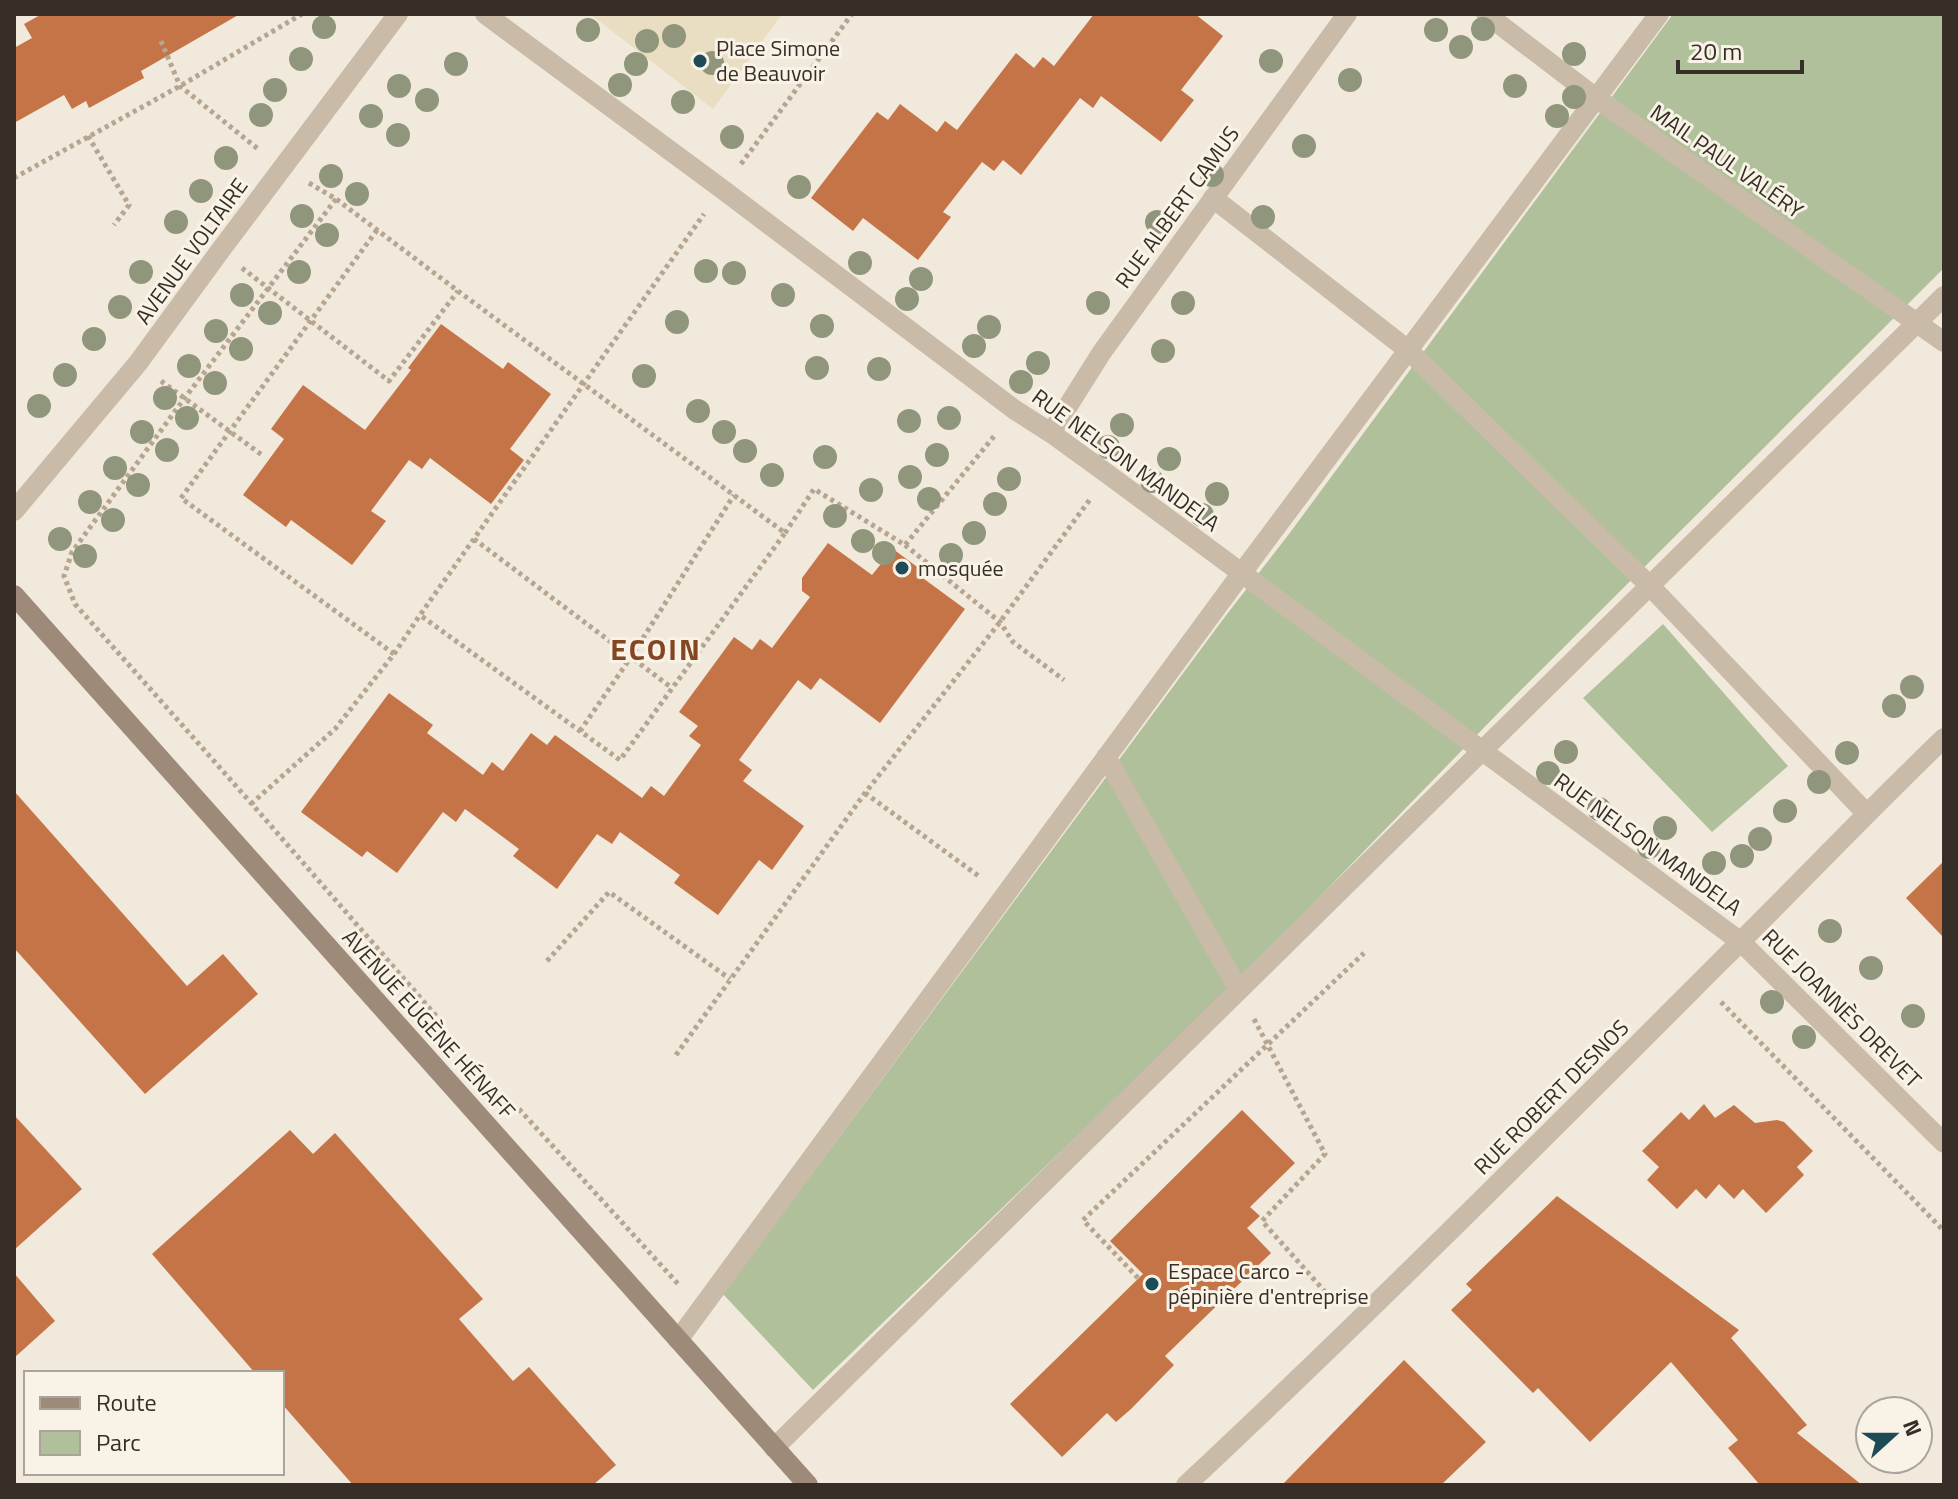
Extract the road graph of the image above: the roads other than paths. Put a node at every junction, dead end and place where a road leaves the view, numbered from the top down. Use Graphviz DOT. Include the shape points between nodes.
graph roads {
  1 [pos="398,14"];
  2 [pos="485,14"];
  3 [pos="1347,14"];
  4 [pos="1486,14"];
  5 [pos="1659,14"];
  6 [pos="1596,98"];
  7 [pos="1213,198"];
  8 [pos="1944,296"];
  9 [pos="1916,323"];
  10 [pos="1944,342"];
  11 [pos="1408,350"];
  12 [pos="1051,433"];
  13 [pos="14,511"];
  14 [pos="1241,574"];
  15 [pos="1650,586"];
  16 [pos="14,595"];
  17 [pos="1944,738"];
  18 [pos="1482,751"];
  19 [pos="1106,757"];
  20 [pos="1866,813"];
  21 [pos="1741,942"];
  22 [pos="1239,990"];
  23 [pos="1944,1143"];
  24 [pos="678,1340"];
  25 [pos="774,1448"];
  26 [pos="1192,1483"];
  27 [pos="808,1485"];
  1 -- 13 [label="street, AVENUE VOLTAIRE" via="138,363"];
  2 -- 12 [label="street, RUE NELSON MANDELA"];
  3 -- 7 [label="street, RUE ALBERT CAMUS"];
  4 -- 6 [label="street, MAIL PAUL VALÉRY"];
  5 -- 6 [label="street"];
  6 -- 9 [label="street, MAIL PAUL VALÉRY"];
  6 -- 11 [label="street"];
  7 -- 11 [label="street"];
  7 -- 12 [label="street, RUE ALBERT CAMUS"];
  8 -- 9 [label="street"];
  9 -- 10 [label="street, MAIL PAUL VALÉRY"];
  9 -- 15 [label="street"];
  11 -- 14 [label="street"];
  11 -- 15 [label="street"];
  12 -- 14 [label="street, RUE NELSON MANDELA"];
  14 -- 18 [label="street, RUE NELSON MANDELA"];
  14 -- 19 [label="street"];
  15 -- 18 [label="street"];
  15 -- 20 [label="street"];
  16 -- 24 [label="main road, AVENUE EUGÈNE HÉNAFF"];
  17 -- 20 [label="street, RUE ROBERT DESNOS"];
  18 -- 21 [label="street, RUE NELSON MANDELA"];
  18 -- 22 [label="street"];
  19 -- 22 [label="street"];
  19 -- 24 [label="street"];
  20 -- 21 [label="street, RUE ROBERT DESNOS"];
  21 -- 23 [label="street, RUE JOANNÈS DREVET"];
  21 -- 26 [label="street, RUE ROBERT DESNOS"];
  22 -- 25 [label="street"];
  24 -- 25 [label="main road, AVENUE EUGÈNE HÉNAFF"];
  25 -- 27 [label="main road, AVENUE EUGÈNE HÉNAFF"];
}
